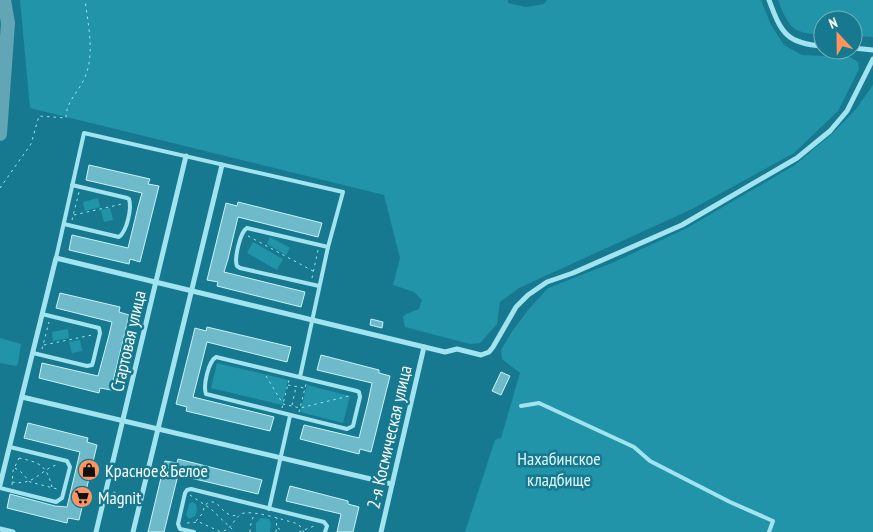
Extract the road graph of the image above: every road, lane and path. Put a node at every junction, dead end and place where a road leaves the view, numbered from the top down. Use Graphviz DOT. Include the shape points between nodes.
graph roads {
  1 [pos="85,0"];
  2 [pos="769,0"];
  3 [pos="813,45"];
  4 [pos="873,59"];
  5 [pos="186,156"];
  6 [pos="222,165"];
  7 [pos="72,185"];
  8 [pos="81,187"];
  9 [pos="0,188"];
  10 [pos="130,202"];
  11 [pos="74,215"];
  12 [pos="64,224"];
  13 [pos="71,226"];
  14 [pos="242,233"];
  15 [pos="320,245"];
  16 [pos="328,247"];
  17 [pos="56,258"];
  18 [pos="313,271"];
  19 [pos="156,282"];
  20 [pos="310,284"];
  21 [pos="319,286"];
  22 [pos="192,291"];
  23 [pos="42,314"];
  24 [pos="50,316"];
  25 [pos="312,320"];
  26 [pos="100,333"];
  27 [pos="44,345"];
  28 [pos="424,348"];
  29 [pos="33,353"];
  30 [pos="41,355"];
  31 [pos="261,368"];
  32 [pos="291,375"];
  33 [pos="300,377"];
  34 [pos="307,379"];
  35 [pos="288,385"];
  36 [pos="296,386"];
  37 [pos="304,389"];
  38 [pos="360,393"];
  39 [pos="22,397"];
  40 [pos="283,404"];
  41 [pos="292,406"];
  42 [pos="521,406"];
  43 [pos="300,408"];
  44 [pos="281,413"];
  45 [pos="290,416"];
  46 [pos="297,417"];
  47 [pos="123,421"];
  48 [pos="158,429"];
  49 [pos="10,447"];
  50 [pos="18,449"];
  51 [pos="19,458"];
  52 [pos="281,458"];
  53 [pos="70,467"];
  54 [pos="15,468"];
  55 [pos="46,470"];
  56 [pos="12,482"];
  57 [pos="30,482"];
  58 [pos="392,484"];
  59 [pos="0,487"];
  60 [pos="52,488"];
  61 [pos="106,490"];
  62 [pos="187,490"];
  63 [pos="11,491"];
  64 [pos="64,491"];
  65 [pos="141,498"];
  66 [pos="205,505"];
  67 [pos="269,509"];
  68 [pos="280,512"];
  69 [pos="254,513"];
  70 [pos="240,515"];
  71 [pos="277,518"];
  72 [pos="196,522"];
  73 [pos="326,524"];
  74 [pos="179,527"];
  75 [pos="230,528"];
  76 [pos="277,528"];
  77 [pos="0,529"];
  78 [pos="304,531"];
  79 [pos="13,532"];
  80 [pos="96,532"];
  81 [pos="133,532"];
  82 [pos="194,532"];
  83 [pos="235,532"];
  84 [pos="250,532"];
  85 [pos="276,532"];
  86 [pos="283,532"];
  87 [pos="299,532"];
  88 [pos="325,532"];
  89 [pos="381,532"];
  90 [pos="769,532"];
  1 -- 9 [label="path" via="91,43 86,76 66,108 66,118 39,116 31,144"];
  2 -- 3 [label="street" via="784,32 794,41"];
  4 -- 28 [label="street" via="847,111 798,158 682,225 547,282 516,308 493,347 485,354"];
  5 -- 6 [label="lane"];
  5 -- 7 [label="lane" via="84,133"];
  5 -- 19 [label="street, Стартовая улица"];
  6 -- 16 [label="lane" via="343,192"];
  6 -- 22 [label="street"];
  7 -- 8 [label="lane"];
  7 -- 12 [label="lane"];
  8 -- 10 [label="lane" via="127,198"];
  8 -- 11 [label="path"];
  10 -- 11 [label="path"];
  10 -- 13 [label="lane" via="124,233 120,237"];
  11 -- 13 [label="path"];
  12 -- 13 [label="lane"];
  12 -- 17 [label="lane"];
  14 -- 15 [label="lane" via="250,228"];
  14 -- 18 [label="path"];
  14 -- 20 [label="lane" via="237,266"];
  15 -- 16 [label="lane"];
  15 -- 18 [label="path"];
  16 -- 21 [label="lane"];
  17 -- 19 [label="street"];
  17 -- 23 [label="street"];
  18 -- 20 [label="path"];
  19 -- 22 [label="street"];
  19 -- 47 [label="street, Стартовая улица"];
  20 -- 21 [label="lane"];
  21 -- 25 [label="lane"];
  22 -- 25 [label="street"];
  22 -- 48 [label="street"];
  23 -- 24 [label="lane"];
  23 -- 29 [label="street"];
  24 -- 26 [label="lane" via="97,327"];
  24 -- 27 [label="path"];
  25 -- 28 [label="street"];
  25 -- 33 [label="lane"];
  26 -- 27 [label="path"];
  26 -- 30 [label="lane" via="94,362 89,366"];
  27 -- 30 [label="path"];
  28 -- 58 [label="street, 2-я Космическая улица"];
  29 -- 30 [label="lane"];
  29 -- 39 [label="street"];
  31 -- 32 [label="lane"];
  31 -- 40 [label="path"];
  31 -- 44 [label="lane" via="220,357 213,359 205,392 209,396"];
  32 -- 33 [label="lane"];
  32 -- 35 [label="path"];
  33 -- 34 [label="lane"];
  34 -- 37 [label="path"];
  34 -- 38 [label="lane"];
  35 -- 36 [label="path"];
  35 -- 40 [label="path"];
  36 -- 37 [label="path"];
  36 -- 41 [label="path"];
  37 -- 43 [label="path"];
  38 -- 43 [label="path"];
  38 -- 46 [label="lane" via="353,426 349,429"];
  39 -- 47 [label="street"];
  39 -- 49 [label="street"];
  40 -- 41 [label="path"];
  40 -- 44 [label="path"];
  41 -- 43 [label="path"];
  42 -- 90 [label="lane" via="539,404 634,447 650,461 773,521"];
  43 -- 46 [label="path"];
  44 -- 45 [label="lane"];
  45 -- 46 [label="lane"];
  45 -- 52 [label="lane"];
  47 -- 48 [label="street"];
  47 -- 61 [label="street, Стартовая улица"];
  48 -- 52 [label="street"];
  48 -- 65 [label="street"];
  49 -- 50 [label="lane"];
  49 -- 59 [label="street"];
  50 -- 51 [label="path"];
  50 -- 53 [label="lane" via="66,461"];
  51 -- 54 [label="path"];
  51 -- 55 [label="path" via="39,463"];
  52 -- 58 [label="street"];
  52 -- 67 [label="lane"];
  53 -- 55 [label="path" via="60,464"];
  53 -- 64 [label="lane"];
  54 -- 56 [label="path"];
  54 -- 57 [label="path"];
  55 -- 57 [label="path"];
  55 -- 60 [label="path"];
  56 -- 57 [label="path"];
  56 -- 63 [label="path"];
  57 -- 60 [label="path"];
  58 -- 89 [label="street, 2-я Космическая улица"];
  59 -- 63 [label="lane"];
  60 -- 64 [label="path"];
  61 -- 65 [label="path"];
  61 -- 80 [label="street, Стартовая улица"];
  62 -- 66 [label="path"];
  62 -- 67 [label="lane"];
  62 -- 74 [label="lane"];
  63 -- 64 [label="lane" via="56,502"];
  65 -- 81 [label="street"];
  66 -- 70 [label="path" via="216,502 226,514"];
  66 -- 72 [label="path"];
  66 -- 75 [label="path"];
  67 -- 68 [label="lane"];
  68 -- 71 [label="path"];
  68 -- 73 [label="lane"];
  69 -- 70 [label="path"];
  69 -- 71 [label="path"];
  69 -- 84 [label="path"];
  70 -- 75 [label="path"];
  71 -- 76 [label="path"];
  71 -- 78 [label="path" via="295,523"];
  72 -- 74 [label="path"];
  72 -- 75 [label="path" via="220,532"];
  73 -- 78 [label="path"];
  73 -- 88 [label="lane"];
  74 -- 82 [label="lane"];
  75 -- 83 [label="path"];
  76 -- 85 [label="path"];
  76 -- 86 [label="path"];
  77 -- 79 [label="street"];
  78 -- 87 [label="path"];
}
